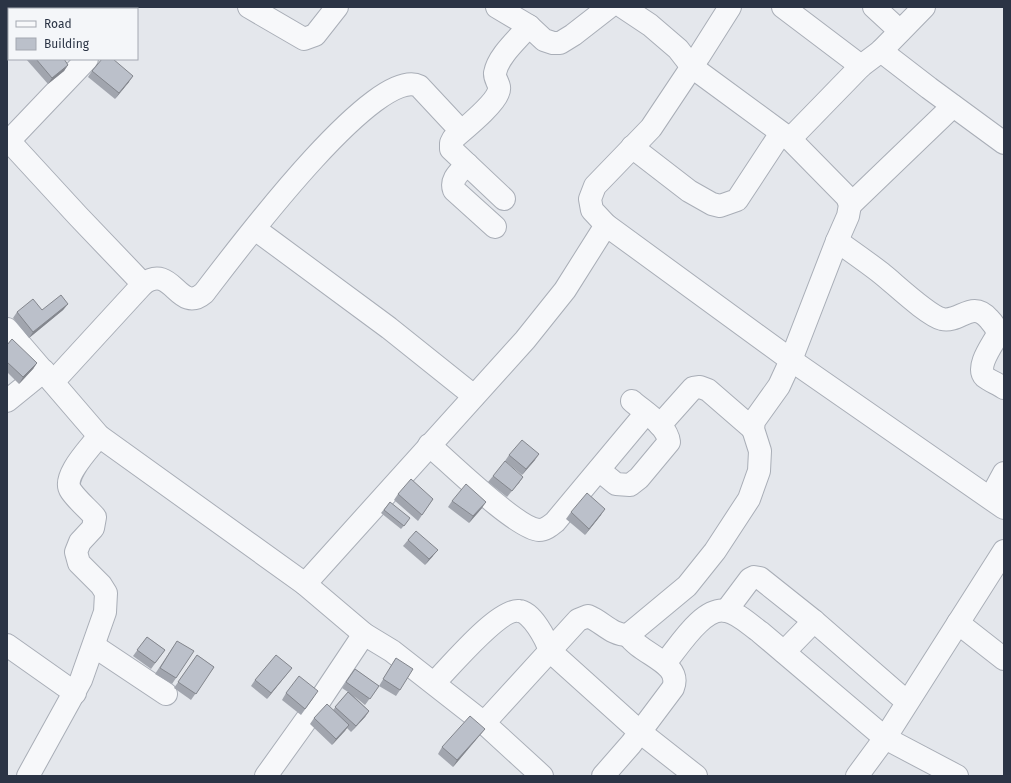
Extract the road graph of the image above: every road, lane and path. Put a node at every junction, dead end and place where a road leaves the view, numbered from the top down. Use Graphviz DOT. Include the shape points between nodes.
graph roads {
  1 [pos="337,7"];
  2 [pos="497,7"];
  3 [pos="609,7"];
  4 [pos="623,7"];
  5 [pos="730,7"];
  6 [pos="783,7"];
  7 [pos="874,7"];
  8 [pos="924,7"];
  9 [pos="252,8"];
  10 [pos="528,26"];
  11 [pos="900,31"];
  12 [pos="880,51"];
  13 [pos="76,64"];
  14 [pos="861,66"];
  15 [pos="692,67"];
  16 [pos="953,106"];
  17 [pos="461,131"];
  18 [pos="786,136"];
  19 [pos="8,142"];
  20 [pos="1004,142"];
  21 [pos="632,147"];
  22 [pos="467,164"];
  23 [pos="504,199"];
  24 [pos="850,205"];
  25 [pos="606,225"];
  26 [pos="495,227"];
  27 [pos="255,229"];
  28 [pos="837,241"];
  29 [pos="142,284"];
  30 [pos="7,329"];
  31 [pos="791,360"];
  32 [pos="48,377"];
  33 [pos="1004,388"];
  34 [pos="474,396"];
  35 [pos="7,401"];
  36 [pos="646,413"];
  37 [pos="753,430"];
  38 [pos="100,436"];
  39 [pos="430,445"];
  40 [pos="599,470"];
  41 [pos="1004,472"];
  42 [pos="997,502"];
  43 [pos="1004,553"];
  44 [pos="304,584"];
  45 [pos="726,611"];
  46 [pos="814,621"];
  47 [pos="958,623"];
  48 [pos="364,634"];
  49 [pos="628,636"];
  50 [pos="7,645"];
  51 [pos="94,646"];
  52 [pos="550,651"];
  53 [pos="784,652"];
  54 [pos="1004,659"];
  55 [pos="665,663"];
  56 [pos="434,683"];
  57 [pos="75,692"];
  58 [pos="166,694"];
  59 [pos="907,702"];
  60 [pos="484,723"];
  61 [pos="640,732"];
  62 [pos="884,738"];
  63 [pos="34,774"];
  64 [pos="266,776"];
  65 [pos="542,776"];
  66 [pos="603,776"];
  67 [pos="696,776"];
  68 [pos="857,776"];
  69 [pos="957,776"];
  1 -- 9 [label="street" via="315,35 304,39"];
  2 -- 10 [label="street"];
  3 -- 10 [label="street" via="560,43 553,44 544,40"];
  4 -- 15 [label="street" via="650,25 678,49"];
  5 -- 15 [label="street"];
  6 -- 14 [label="street"];
  7 -- 11 [label="street"];
  8 -- 11 [label="street"];
  10 -- 17 [label="street" via="502,58 495,71 494,77 499,85 499,93"];
  11 -- 12 [label="street"];
  12 -- 14 [label="street"];
  12 -- 16 [label="street"];
  13 -- 19 [label="street"];
  14 -- 18 [label="street"];
  15 -- 18 [label="street"];
  15 -- 21 [label="street" via="650,128"];
  16 -- 20 [label="street"];
  16 -- 24 [label="street"];
  17 -- 22 [label="street" via="453,139 451,149"];
  17 -- 27 [label="street" via="419,86 407,84 388,93 342,128 322,148"];
  18 -- 21 [label="street" via="737,200 720,206 690,191"];
  18 -- 24 [label="street" via="839,188"];
  19 -- 29 [label="street"];
  21 -- 25 [label="street" via="595,186 590,199 592,210"];
  22 -- 23 [label="street"];
  22 -- 26 [label="street" via="454,180 454,190"];
  24 -- 28 [label="street"];
  25 -- 31 [label="street"];
  25 -- 34 [label="street" via="565,290"];
  27 -- 29 [label="street" via="198,298 191,299 185,296 158,277 150,278"];
  27 -- 34 [label="street" via="389,328"];
  28 -- 31 [label="street"];
  28 -- 33 [label="street" via="942,319 976,310 984,312 996,327 998,334 981,366 982,373"];
  29 -- 32 [label="street"];
  30 -- 32 [label="street"];
  31 -- 37 [label="street" via="779,386 754,421"];
  31 -- 42 [label="street"];
  32 -- 35 [label="street"];
  32 -- 38 [label="street"];
  34 -- 39 [label="street"];
  36 -- 37 [label="street" via="693,388 700,387 708,390"];
  36 -- 40 [label="street"];
  36 -- 40 [label="street" via="668,437 669,442 630,485 616,484"];
  37 -- 49 [label="street" via="760,451 758,471 749,499 715,551 687,586"];
  38 -- 44 [label="street"];
  38 -- 51 [label="street" via="70,474 68,482 70,490 95,517 93,528 80,542 76,552 79,563 106,593 105,612"];
  39 -- 40 [label="street" via="509,514 530,528 539,530 548,528 555,522"];
  39 -- 44 [label="street"];
  41 -- 42 [label="street"];
  43 -- 47 [label="street"];
  44 -- 48 [label="street"];
  45 -- 46 [label="street" via="754,577 760,578"];
  45 -- 53 [label="street" via="738,616"];
  45 -- 55 [label="street" via="712,612 698,622"];
  46 -- 53 [label="street"];
  46 -- 59 [label="street"];
  47 -- 54 [label="street"];
  47 -- 59 [label="street"];
  48 -- 56 [label="street" via="392,651"];
  48 -- 64 [label="street"];
  49 -- 52 [label="street" via="614,634 588,616 578,620"];
  49 -- 55 [label="street" via="641,650"];
  50 -- 57 [label="street"];
  51 -- 57 [label="street"];
  51 -- 58 [label="street"];
  52 -- 56 [label="street" via="546,638 531,619 521,611 511,611 495,620"];
  52 -- 60 [label="street"];
  52 -- 61 [label="street"];
  53 -- 62 [label="street"];
  55 -- 61 [label="street" via="676,680 673,688"];
  56 -- 60 [label="street"];
  57 -- 63 [label="street"];
  59 -- 62 [label="street"];
  60 -- 65 [label="street"];
  61 -- 66 [label="street"];
  61 -- 67 [label="street"];
  62 -- 68 [label="street"];
  62 -- 69 [label="street"];
}
